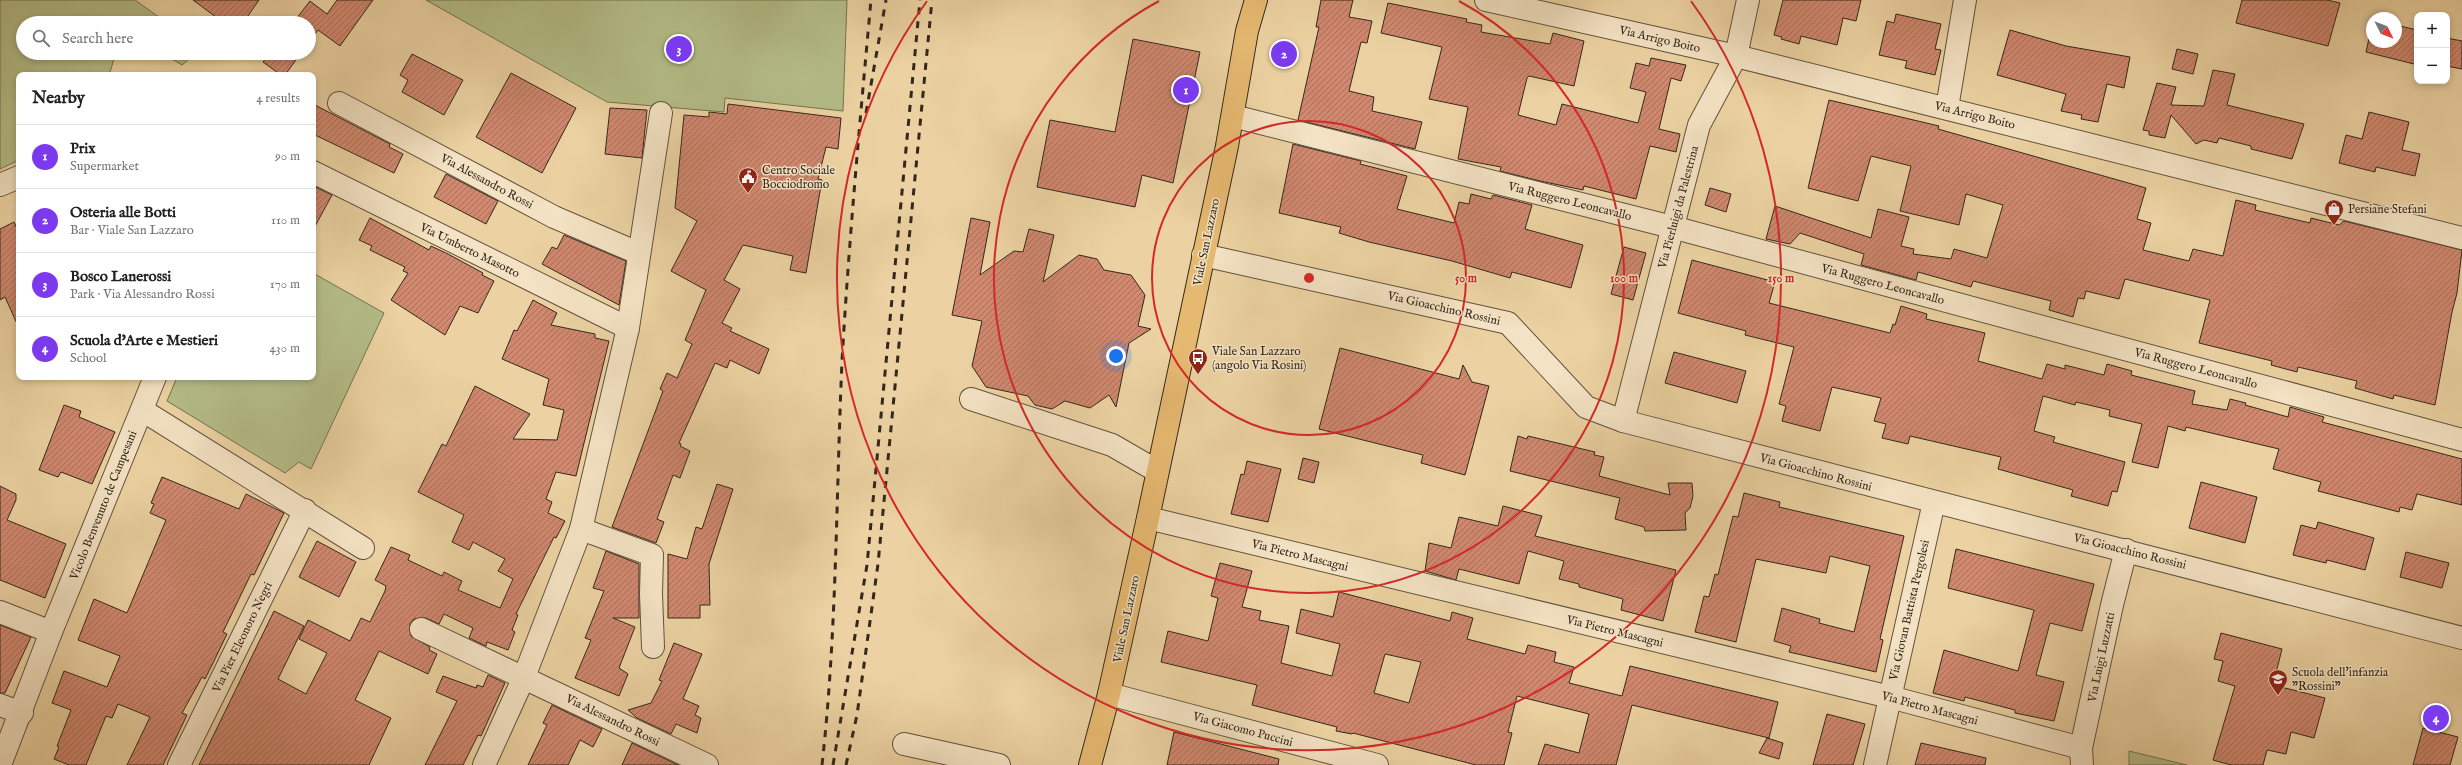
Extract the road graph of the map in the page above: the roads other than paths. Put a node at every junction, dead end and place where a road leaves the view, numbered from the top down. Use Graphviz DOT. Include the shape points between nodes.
graph roads {
  1 [pos="1486,0"];
  2 [pos="1748,0"];
  3 [pos="1965,0"];
  4 [pos="1253,4"];
  5 [pos="1736,56"];
  6 [pos="339,103"];
  7 [pos="1947,108"];
  8 [pos="661,113"];
  9 [pos="1233,116"];
  10 [pos="316,173"];
  11 [pos="16,178"];
  12 [pos="0,186"];
  13 [pos="1672,227"];
  14 [pos="2462,238"];
  15 [pos="638,253"];
  16 [pos="1203,254"];
  17 [pos="628,328"];
  18 [pos="154,380"];
  19 [pos="972,399"];
  20 [pos="142,410"];
  21 [pos="1623,421"];
  22 [pos="2462,440"];
  23 [pos="1156,471"];
  24 [pos="1934,502"];
  25 [pos="305,510"];
  26 [pos="1148,518"];
  27 [pos="581,529"];
  28 [pos="363,548"];
  29 [pos="2126,550"];
  30 [pos="0,612"];
  31 [pos="421,629"];
  32 [pos="51,632"];
  33 [pos="2462,638"];
  34 [pos="653,647"];
  35 [pos="524,677"];
  36 [pos="1109,694"];
  37 [pos="1890,697"];
  38 [pos="0,704"];
  39 [pos="22,713"];
  40 [pos="904,744"];
  41 [pos="2082,756"];
  42 [pos="705,764"];
  43 [pos="0,765"];
  44 [pos="179,765"];
  45 [pos="484,765"];
  46 [pos="999,765"];
  47 [pos="1090,765"];
  48 [pos="1377,765"];
  49 [pos="1875,765"];
  1 -- 5 [label="street, Via Arrigo Boito"];
  2 -- 5 [label="street, Via Pierluigi da Palestrina"];
  3 -- 7 [label="street"];
  4 -- 9 [label="main road, Viale San Lazzaro"];
  5 -- 7 [label="street, Via Arrigo Boito"];
  5 -- 13 [label="street, Via Pierluigi da Palestrina" via="1699,125"];
  6 -- 15 [label="street, Via Alessandro Rossi" via="554,217"];
  7 -- 14 [label="street, Via Arrigo Boito"];
  8 -- 15 [label="street"];
  9 -- 13 [label="street, Via Ruggero Leoncavallo"];
  9 -- 16 [label="main road, Viale San Lazzaro"];
  10 -- 17 [label="street, Via Umberto Masotto"];
  11 -- 12 [label="street"];
  13 -- 21 [label="street, Via Pierluigi da Palestrina"];
  13 -- 22 [label="street, Via Ruggero Leoncavallo"];
  15 -- 17 [label="street"];
  16 -- 21 [label="street, Via Gioacchino Rossini" via="1508,323 1586,407"];
  16 -- 23 [label="main road, Viale San Lazzaro"];
  17 -- 27 [label="street"];
  18 -- 20 [label="street, Vicolo Benvenuto de Campesani"];
  19 -- 23 [label="street" via="1112,445"];
  20 -- 25 [label="street"];
  20 -- 32 [label="street, Vicolo Benvenuto de Campesani"];
  21 -- 24 [label="street, Via Gioacchino Rossini"];
  23 -- 26 [label="main road, Viale San Lazzaro"];
  24 -- 29 [label="street, Via Gioacchino Rossini"];
  24 -- 37 [label="street, Via Giovan Battista Pergolesi"];
  25 -- 28 [label="street"];
  25 -- 44 [label="street, Via Pier Eleonoro Negri"];
  26 -- 36 [label="main road, Viale San Lazzaro"];
  26 -- 37 [label="street, Via Pietro Mascagni"];
  27 -- 34 [label="street" via="652,555"];
  27 -- 35 [label="street"];
  29 -- 33 [label="street, Via Gioacchino Rossini"];
  29 -- 41 [label="street, Via Luigi Luzzatti" via="2112,605"];
  30 -- 32 [label="street"];
  31 -- 35 [label="street, Via Alessandro Rossi"];
  32 -- 39 [label="street, Vicolo Benvenuto de Campesani"];
  35 -- 42 [label="street, Via Alessandro Rossi"];
  35 -- 45 [label="street"];
  36 -- 47 [label="main road, Viale San Lazzaro"];
  36 -- 48 [label="street, Via Giacomo Puccini"];
  37 -- 41 [label="street, Via Pietro Mascagni"];
  37 -- 49 [label="street, Via Giovan Battista Pergolesi"];
  38 -- 39 [label="street"];
  39 -- 43 [label="street, Vicolo Benvenuto de Campesani"];
  40 -- 46 [label="street"];
}
